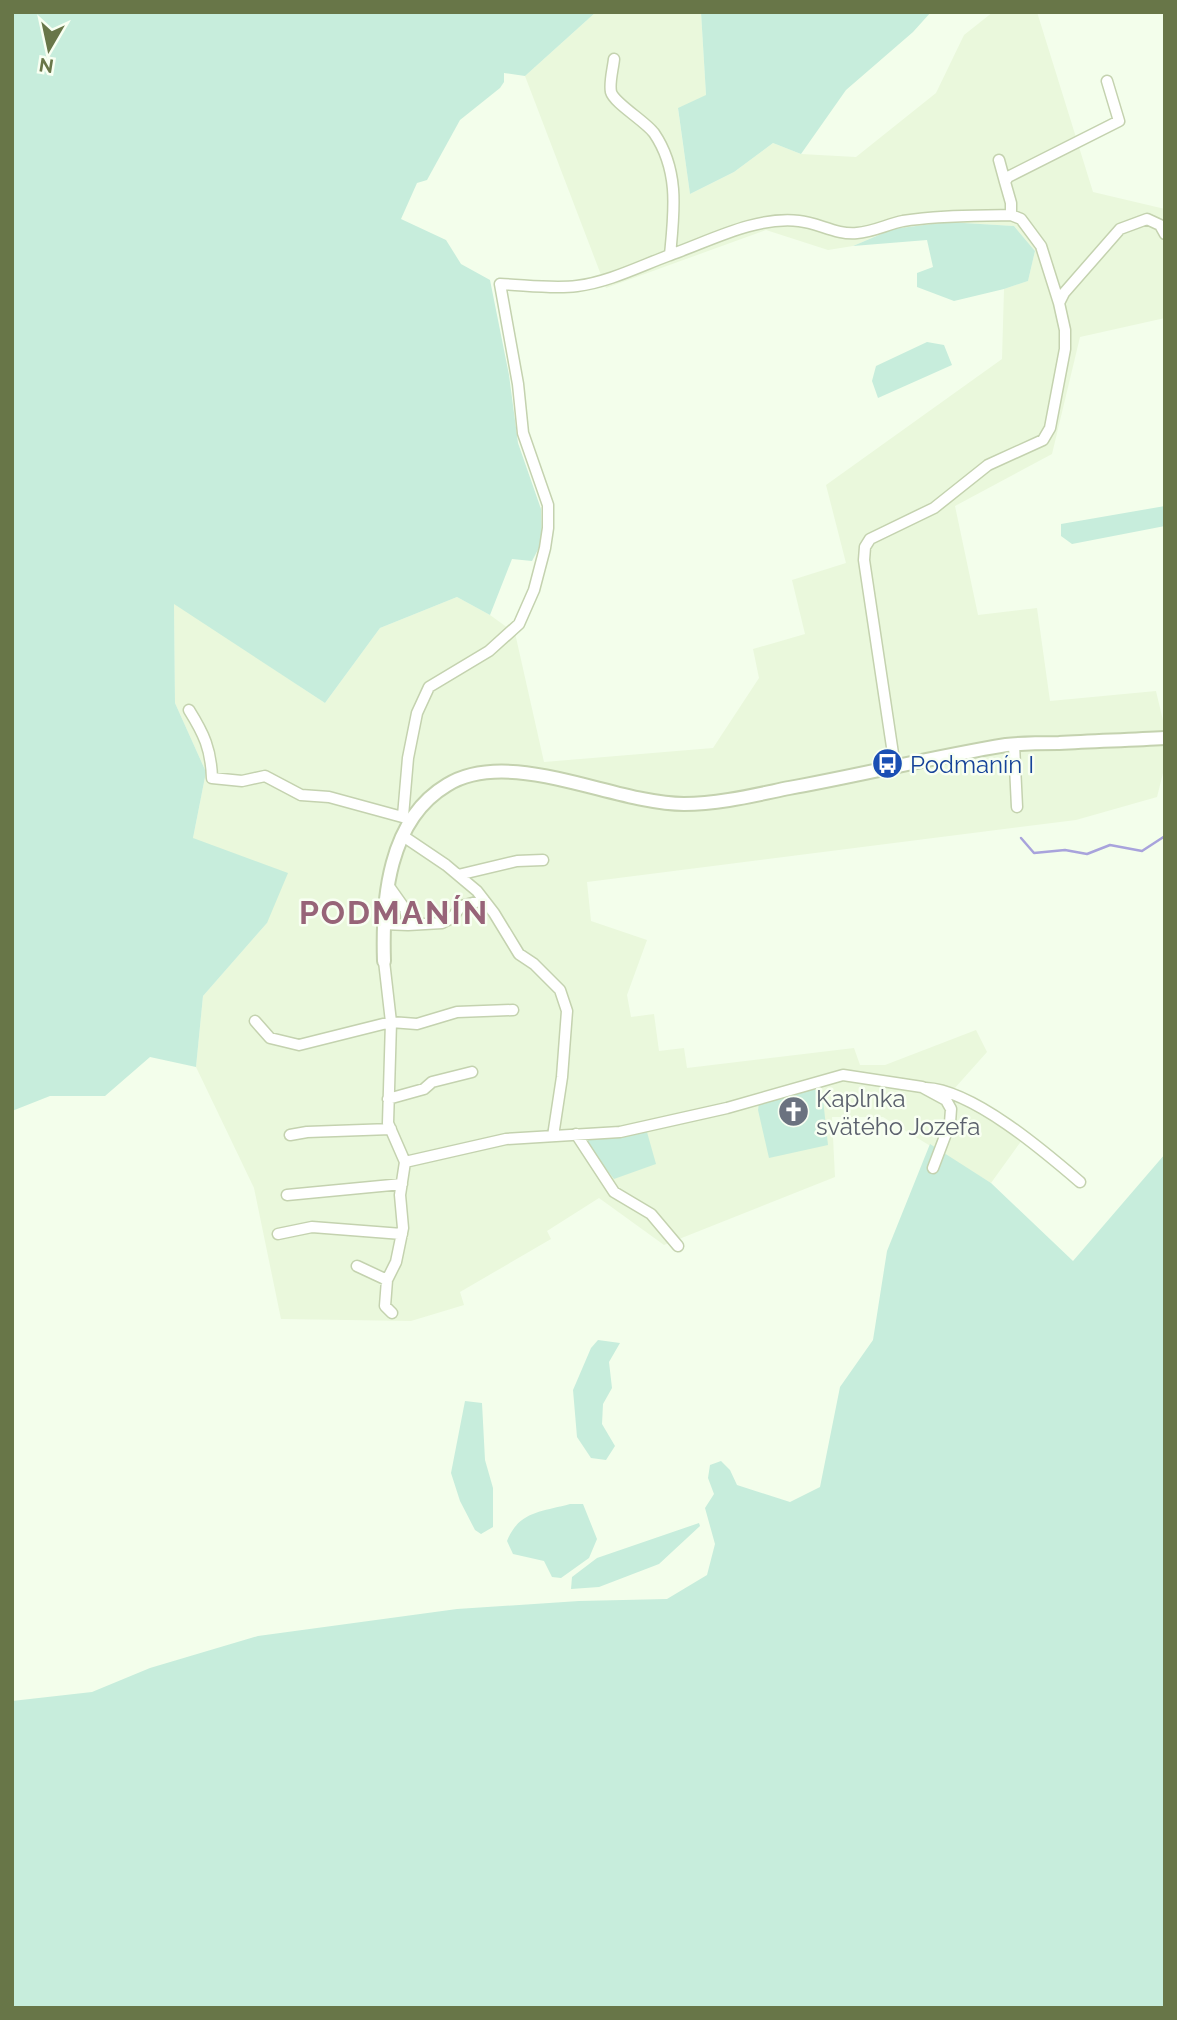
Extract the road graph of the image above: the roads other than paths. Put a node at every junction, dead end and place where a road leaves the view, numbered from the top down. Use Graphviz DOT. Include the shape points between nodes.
graph roads {
  1 [pos="614,59"];
  2 [pos="1107,81"];
  3 [pos="999,160"];
  4 [pos="1006,183"];
  5 [pos="1011,215"];
  6 [pos="1165,234"];
  7 [pos="670,255"];
  8 [pos="1059,303"];
  9 [pos="189,710"];
  10 [pos="1165,738"];
  11 [pos="1014,745"];
  12 [pos="895,767"];
  13 [pos="1017,807"];
  14 [pos="407,818"];
  15 [pos="403,836"];
  16 [pos="543,860"];
  17 [pos="458,874"];
  18 [pos="388,884"];
  19 [pos="484,900"];
  20 [pos="383,924"];
  21 [pos="408,925"];
  22 [pos="384,961"];
  23 [pos="513,1010"];
  24 [pos="255,1021"];
  25 [pos="391,1022"];
  26 [pos="472,1072"];
  27 [pos="922,1087"];
  28 [pos="388,1099"];
  29 [pos="391,1129"];
  30 [pos="576,1134"];
  31 [pos="290,1135"];
  32 [pos="552,1136"];
  33 [pos="405,1162"];
  34 [pos="933,1168"];
  35 [pos="1080,1182"];
  36 [pos="402,1184"];
  37 [pos="287,1195"];
  38 [pos="278,1234"];
  39 [pos="402,1234"];
  40 [pos="678,1246"];
  41 [pos="357,1266"];
  42 [pos="387,1280"];
  43 [pos="393,1313"];
  1 -- 7 [label="street" via="611,91 617,102 654,133 673,178 676,202"];
  2 -- 4 [label="street" via="1119,121 1013,173"];
  3 -- 4 [label="street"];
  4 -- 5 [label="street"];
  5 -- 7 [label="street" via="901,221 854,233 802,221 763,222"];
  5 -- 8 [label="street" via="1021,219 1041,246"];
  6 -- 8 [label="street" via="1160,225 1147,219 1120,229"];
  7 -- 14 [label="street" via="578,286 500,284 523,433 548,505 545,548 519,624 489,651 429,687 417,713 408,758"];
  8 -- 12 [label="street" via="1065,349 1050,428 1043,440 988,465 934,508 870,539 865,547"];
  9 -- 14 [label="street" via="204,733 212,778 242,781 265,776 301,795 329,797"];
  10 -- 11 [label="street"];
  11 -- 12 [label="street"];
  11 -- 13 [label="street"];
  12 -- 14 [label="street" via="685,804 523,773 476,774 446,785"];
  14 -- 15 [label="street"];
  15 -- 17 [label="street"];
  15 -- 18 [label="street"];
  16 -- 17 [label="street"];
  17 -- 19 [label="street"];
  18 -- 20 [label="street"];
  18 -- 21 [label="street" via="405,909"];
  19 -- 21 [label="street" via="461,906 442,923"];
  19 -- 32 [label="street" via="519,954 560,990 567,1011"];
  20 -- 21 [label="street"];
  20 -- 22 [label="street"];
  22 -- 25 [label="street"];
  23 -- 25 [label="street" via="457,1012 417,1024"];
  24 -- 25 [label="street" via="270,1038 299,1045"];
  25 -- 28 [label="street"];
  26 -- 28 [label="street"];
  27 -- 30 [label="street" via="843,1075 620,1132"];
  27 -- 34 [label="street" via="946,1100 951,1110"];
  27 -- 35 [label="street" via="937,1088 973,1104"];
  28 -- 29 [label="street"];
  29 -- 31 [label="street"];
  29 -- 33 [label="street"];
  30 -- 32 [label="street"];
  30 -- 40 [label="street" via="614,1192 651,1214"];
  32 -- 33 [label="street" via="506,1139"];
  33 -- 36 [label="street"];
  36 -- 37 [label="street"];
  36 -- 39 [label="street"];
  38 -- 39 [label="street" via="312,1227"];
  39 -- 42 [label="street"];
  41 -- 42 [label="street"];
  42 -- 43 [label="street" via="385,1306"];
}
